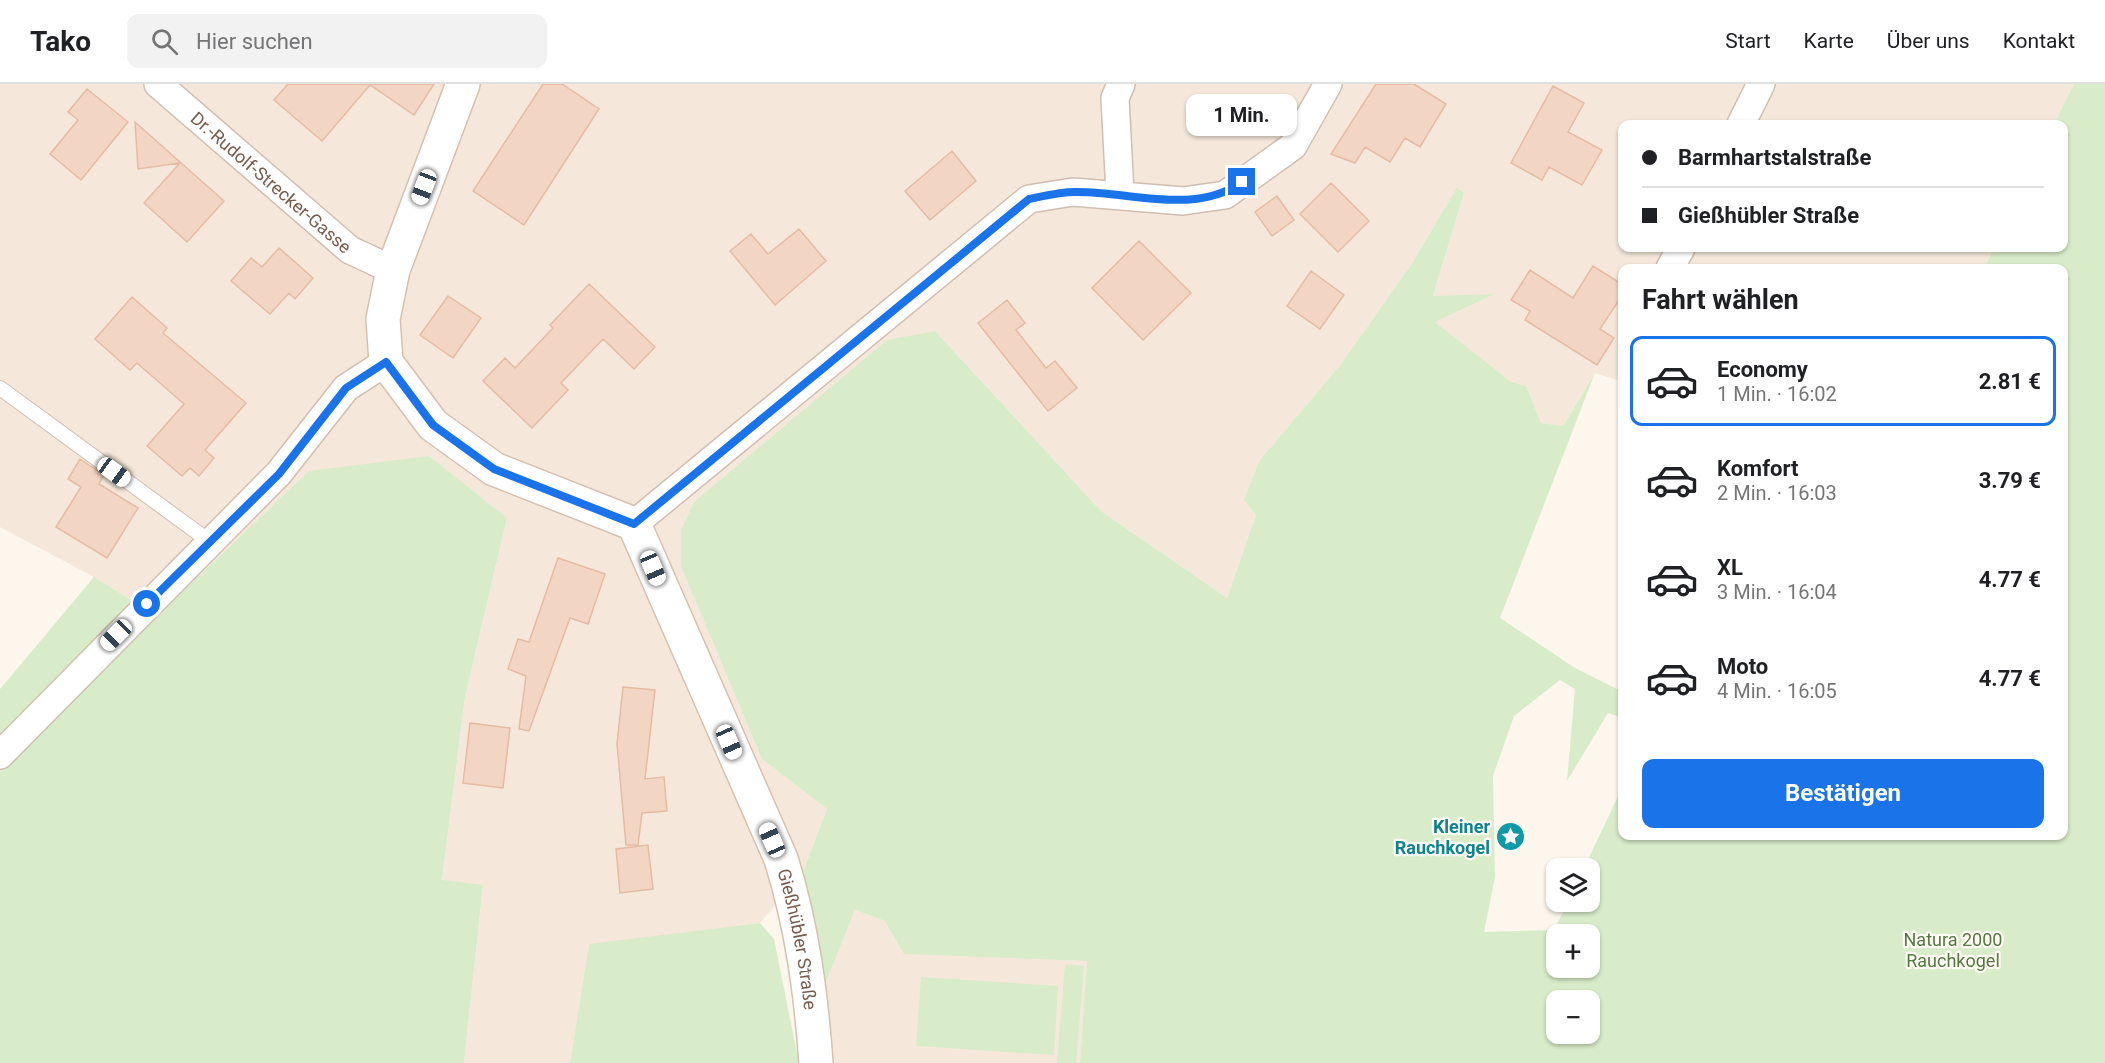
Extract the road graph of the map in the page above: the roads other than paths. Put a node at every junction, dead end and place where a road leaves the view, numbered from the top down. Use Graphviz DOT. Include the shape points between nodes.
graph roads {
  1 [pos="158,84"];
  2 [pos="463,84"];
  3 [pos="1121,84"];
  4 [pos="1328,84"];
  5 [pos="1761,84"];
  6 [pos="1743,120"];
  7 [pos="1120,194"];
  8 [pos="393,270"];
  9 [pos="386,362"];
  10 [pos="0,388"];
  11 [pos="634,524"];
  12 [pos="209,541"];
  13 [pos="0,755"];
  14 [pos="816,1063"];
  1 -- 8 [label="street, Dr.-Rudolf-Strecker-Gasse" via="350,250"];
  2 -- 8 [label="main road"];
  3 -- 7 [label="street" via="1115,98"];
  4 -- 7 [label="street" via="1293,146 1225,195 1183,201"];
  5 -- 6 [label="street"];
  7 -- 11 [label="street" via="1073,192 1029,199"];
  8 -- 9 [label="main road" via="383,319"];
  9 -- 11 [label="main road" via="433,425 494,469"];
  9 -- 12 [label="street" via="346,388 279,474"];
  10 -- 12 [label="lane"];
  11 -- 14 [label="main road, Gießhübler Straße" via="781,860 804,947"];
  12 -- 13 [label="street"];
}
